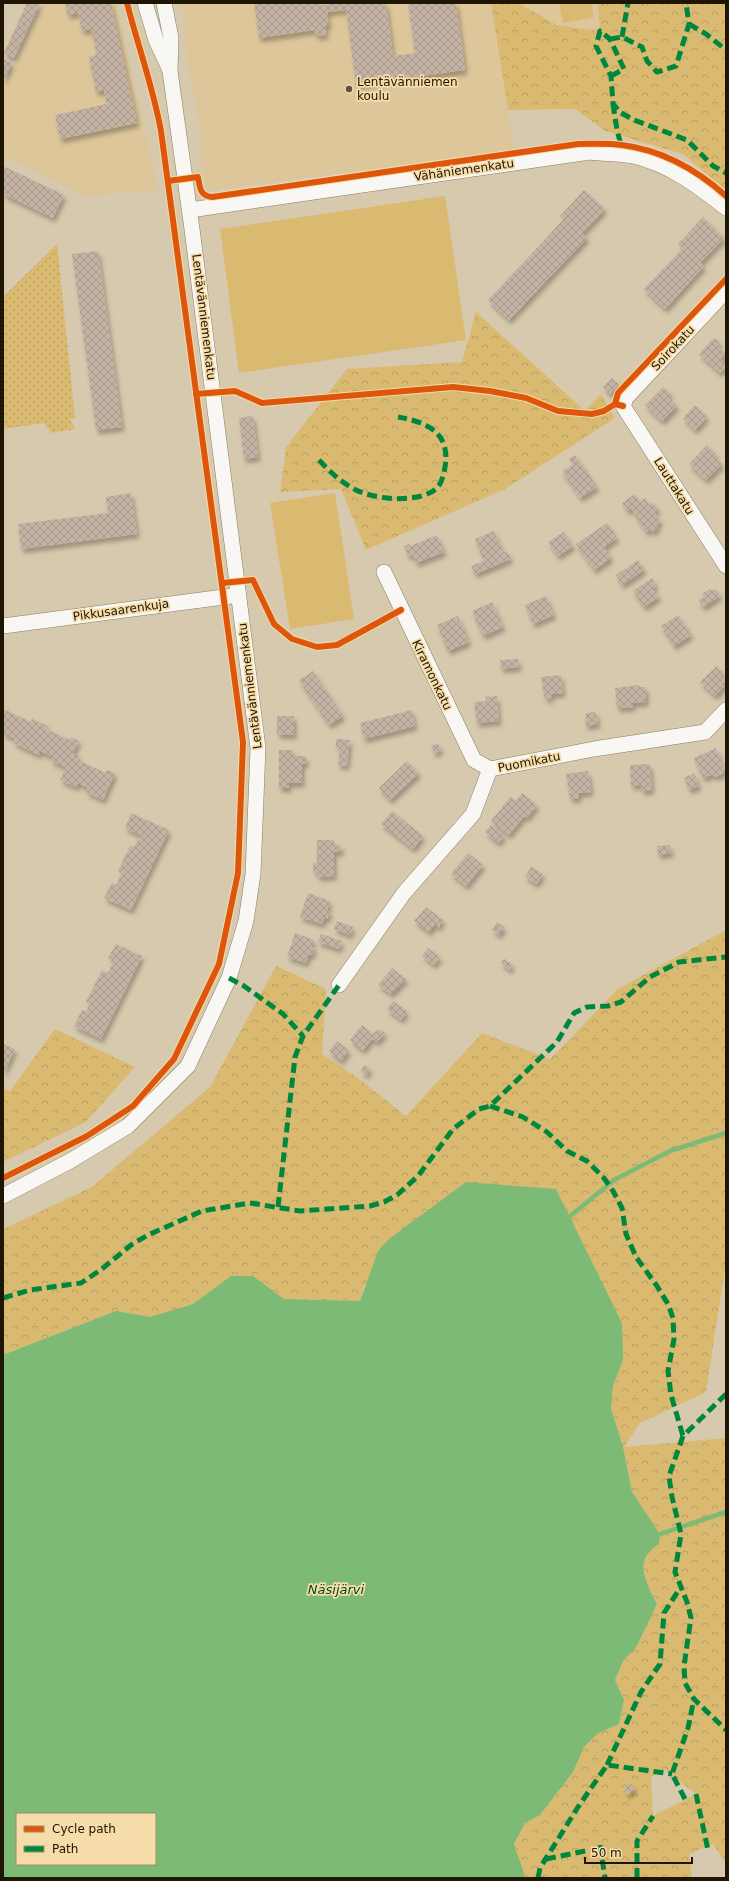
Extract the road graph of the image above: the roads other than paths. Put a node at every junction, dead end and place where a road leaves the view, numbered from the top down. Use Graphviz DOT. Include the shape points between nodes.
graph roads {
  1 [pos="145,3"];
  2 [pos="164,3"];
  3 [pos="170,71"];
  4 [pos="726,208"];
  5 [pos="190,210"];
  6 [pos="726,291"];
  7 [pos="623,406"];
  8 [pos="726,566"];
  9 [pos="384,572"];
  10 [pos="239,595"];
  11 [pos="3,626"];
  12 [pos="726,710"];
  13 [pos="490,769"];
  14 [pos="339,985"];
  15 [pos="3,1196"];
  1 -- 3 [label="street, Lentävänniemenkatu" via="156,40"];
  2 -- 3 [label="street, Lentävänniemenkatu" via="171,38"];
  3 -- 5 [label="street, Lentävänniemenkatu"];
  4 -- 5 [label="street, Vähäniemenkatu" via="696,184 661,166 632,156 590,152"];
  5 -- 10 [label="street, Lentävänniemenkatu"];
  6 -- 7 [label="street, Soirokatu" via="626,398"];
  7 -- 8 [label="street, Lauttakatu"];
  9 -- 13 [label="street, Kiramonkatu" via="474,760"];
  10 -- 11 [label="street, Pikkusaarenkuja"];
  10 -- 15 [label="street, Lentävänniemenkatu" via="258,748 253,874 246,920 229,978 188,1066 128,1126 70,1162"];
  12 -- 13 [label="street, Puomikatu" via="705,732 594,749"];
  13 -- 14 [label="street, Puomikatu" via="473,814 404,892"];
}
